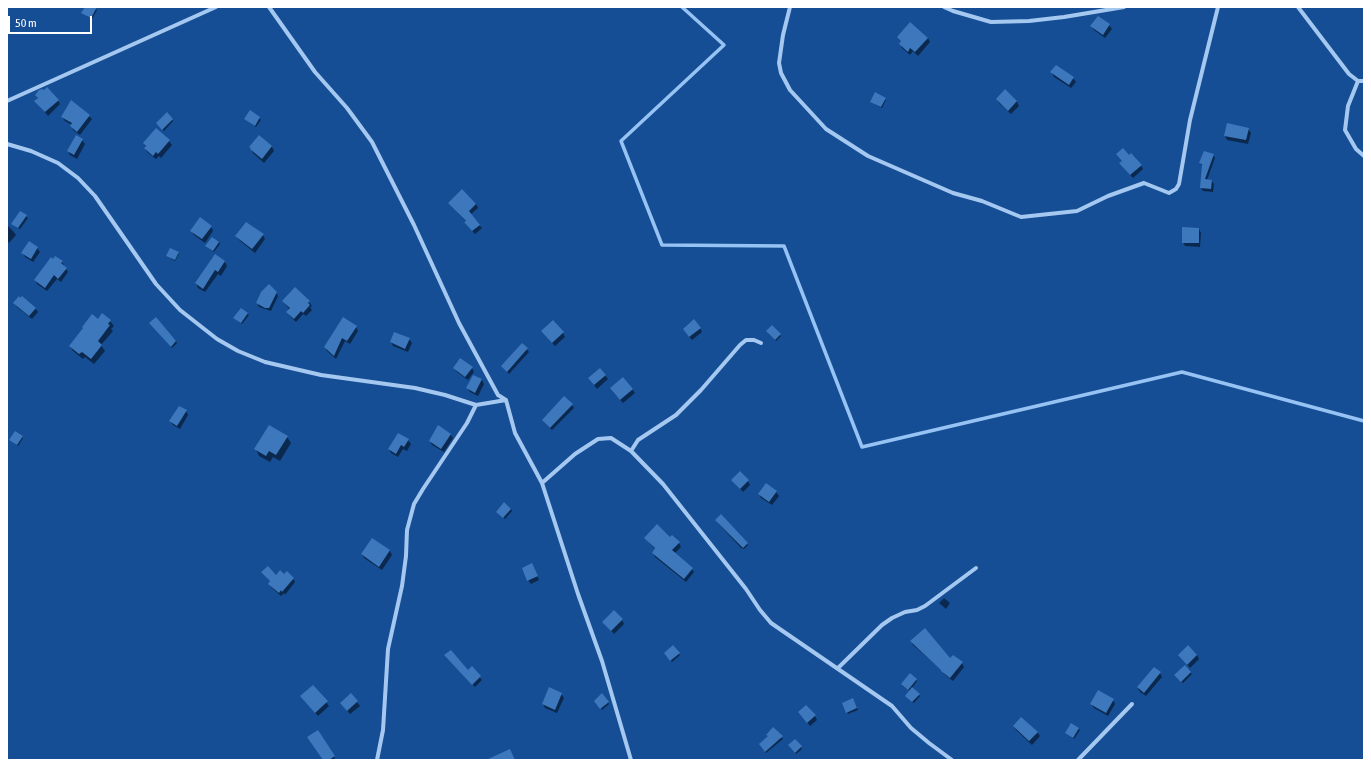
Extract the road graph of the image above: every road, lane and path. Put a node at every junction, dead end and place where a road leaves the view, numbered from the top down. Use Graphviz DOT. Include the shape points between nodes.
graph roads {
  1 [pos="216,7"];
  2 [pos="269,7"];
  3 [pos="790,7"];
  4 [pos="944,7"];
  5 [pos="1124,7"];
  6 [pos="1218,7"];
  7 [pos="1298,7"];
  8 [pos="1358,80"];
  9 [pos="1364,81"];
  10 [pos="7,101"];
  11 [pos="7,144"];
  12 [pos="1364,156"];
  13 [pos="761,343"];
  14 [pos="506,400"];
  15 [pos="476,404"];
  16 [pos="631,451"];
  17 [pos="542,483"];
  18 [pos="976,568"];
  19 [pos="838,668"];
  20 [pos="1132,704"];
  21 [pos="377,760"];
  22 [pos="631,760"];
  23 [pos="952,760"];
  24 [pos="1078,760"];
  1 -- 10 [label="street"];
  2 -- 14 [label="street" via="315,72 347,108 372,142 414,224 459,323 498,395"];
  3 -- 6 [label="street" via="779,63 781,73 790,90 826,129 868,156 953,193 982,201 1021,217 1077,211 1144,183 1169,193 1176,189"];
  4 -- 5 [label="street" via="991,22 1029,21"];
  7 -- 8 [label="street" via="1349,74"];
  8 -- 9 [label="street"];
  8 -- 12 [label="street" via="1348,106 1345,130"];
  11 -- 15 [label="street" via="58,163 78,178 95,196 156,284 180,310 217,339 238,351 265,362 321,375 416,388"];
  13 -- 16 [label="street" via="746,340 676,415 638,440"];
  14 -- 15 [label="street"];
  14 -- 17 [label="street" via="515,433"];
  15 -- 21 [label="street" via="467,423 414,504 407,530 402,586 388,649 383,730"];
  16 -- 17 [label="street" via="612,438 598,439 575,454"];
  16 -- 19 [label="street" via="663,484 771,623"];
  17 -- 22 [label="street" via="602,661"];
  18 -- 19 [label="street" via="925,606 892,618"];
  19 -- 23 [label="street" via="892,706 911,728"];
  20 -- 24 [label="street"];
}
